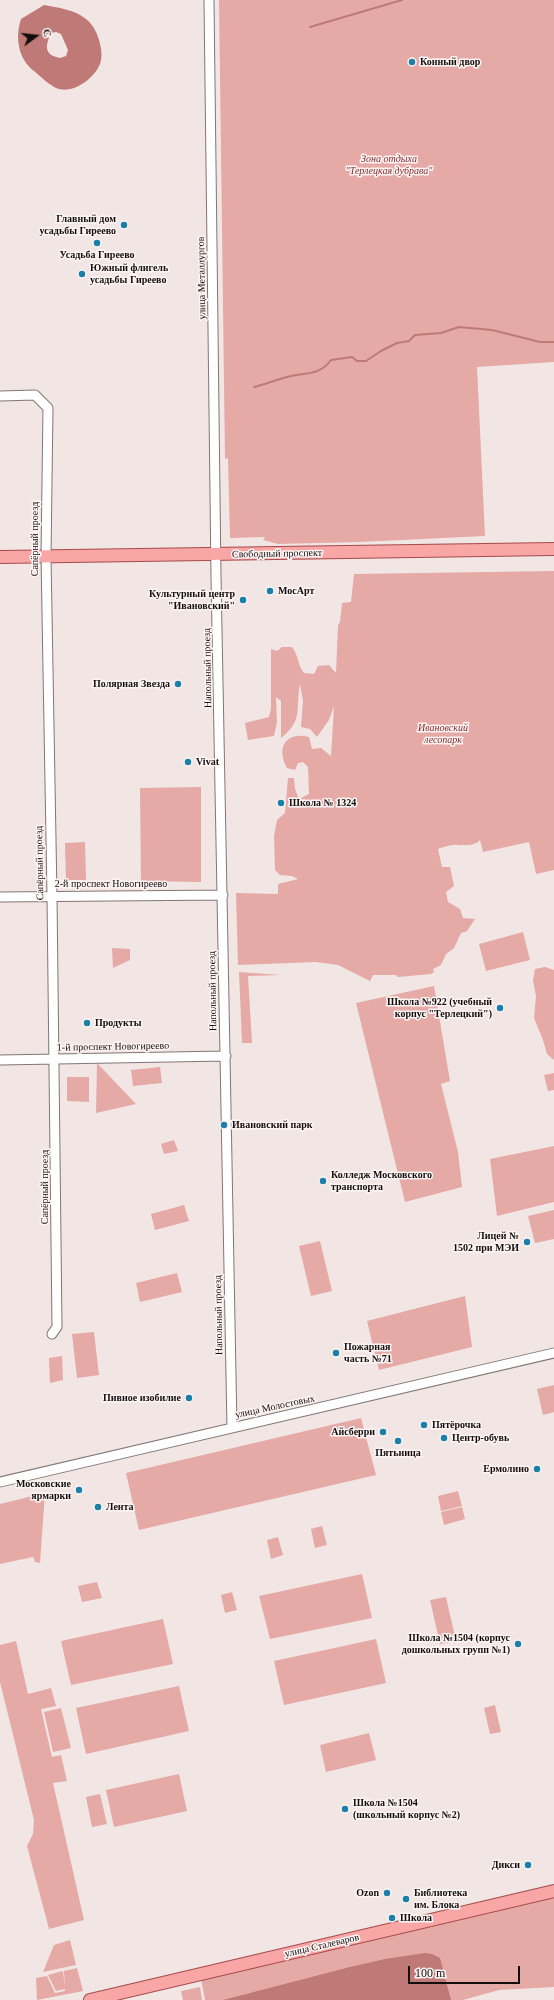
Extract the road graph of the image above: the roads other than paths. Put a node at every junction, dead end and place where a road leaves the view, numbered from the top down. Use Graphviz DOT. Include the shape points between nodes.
graph roads {
  1 [pos="209,0"];
  2 [pos="0,396"];
  3 [pos="554,549"];
  4 [pos="216,555"];
  5 [pos="46,556"];
  6 [pos="0,557"];
  7 [pos="223,895"];
  8 [pos="0,896"];
  9 [pos="52,896"];
  10 [pos="226,1056"];
  11 [pos="54,1059"];
  12 [pos="0,1060"];
  13 [pos="52,1334"];
  14 [pos="554,1353"];
  15 [pos="232,1428"];
  16 [pos="0,1482"];
  17 [pos="554,1891"];
  18 [pos="90,2000"];
  1 -- 4 [label="street, улица Металлургов"];
  2 -- 5 [label="street, Сапёрный проезд" via="35,395 48,408"];
  3 -- 4 [label="main road, Свободный проспект"];
  4 -- 5 [label="main road, Свободный проспект"];
  4 -- 7 [label="street, Напольный проезд"];
  5 -- 6 [label="main road, Свободный проспект"];
  5 -- 9 [label="street, Сапёрный проезд"];
  7 -- 9 [label="street, 2-й проспект Новогиреево"];
  7 -- 10 [label="street, Напольный проезд"];
  8 -- 9 [label="street, 2-й проспект Новогиреево"];
  9 -- 11 [label="street, Сапёрный проезд"];
  10 -- 11 [label="street, 1-й проспект Новогиреево"];
  10 -- 15 [label="street, Напольный проезд"];
  11 -- 12 [label="street, 1-й проспект Новогиреево"];
  11 -- 13 [label="street, Сапёрный проезд" via="57,1327"];
  14 -- 15 [label="street, улица Молостовых"];
  15 -- 16 [label="street, улица Молостовых"];
  17 -- 18 [label="main road, улица Сталеваров"];
}
